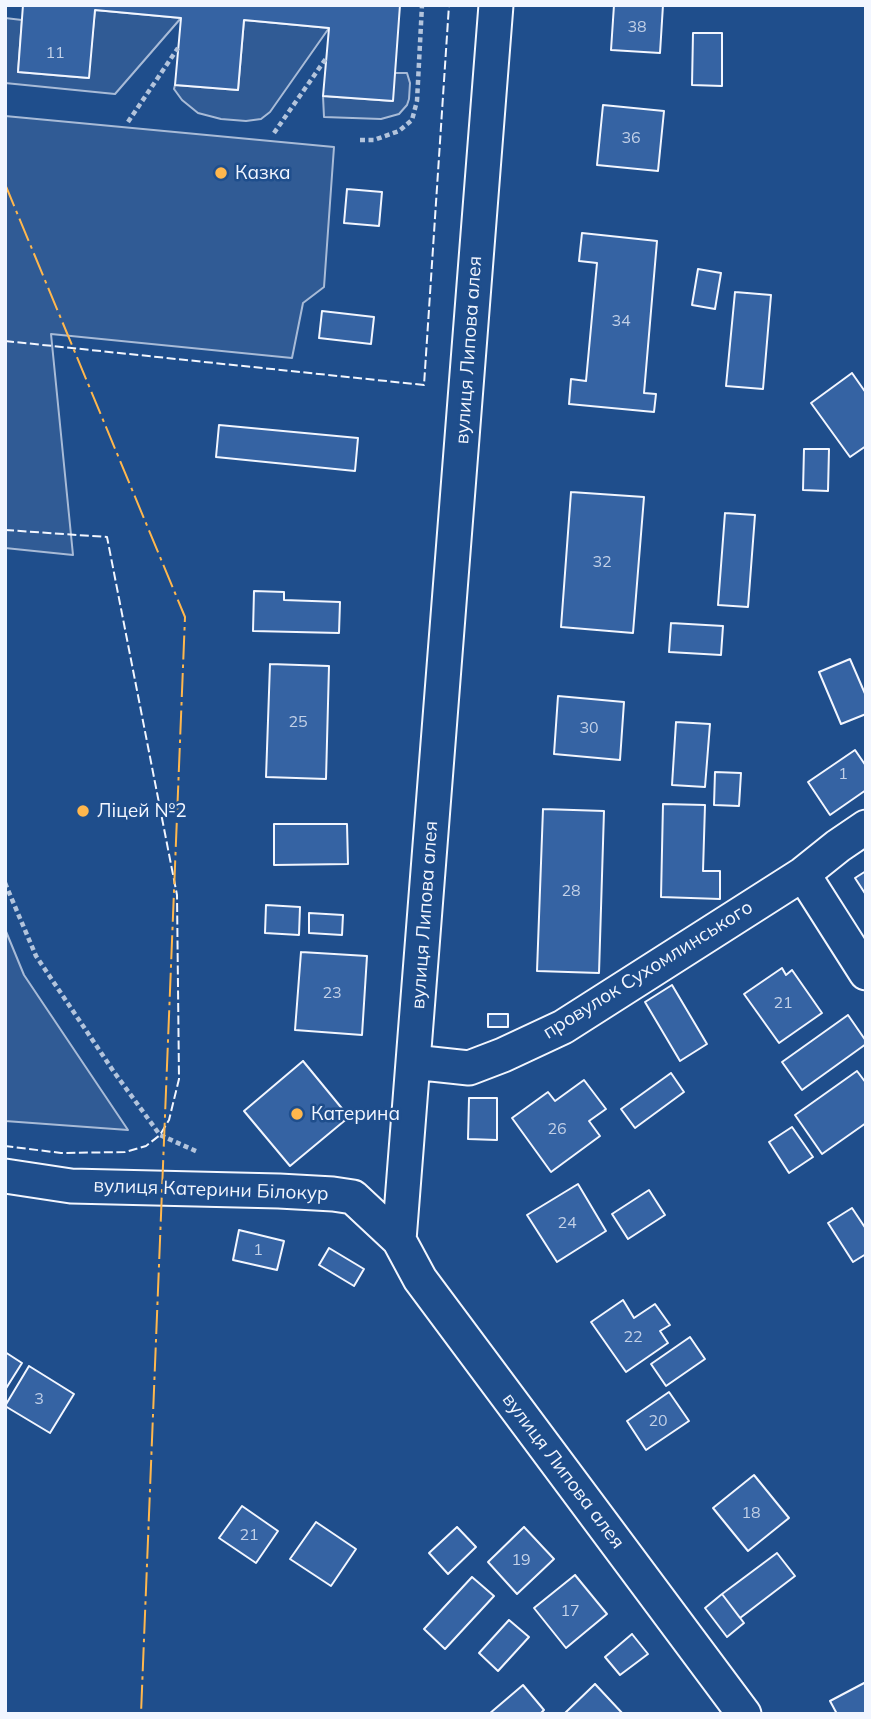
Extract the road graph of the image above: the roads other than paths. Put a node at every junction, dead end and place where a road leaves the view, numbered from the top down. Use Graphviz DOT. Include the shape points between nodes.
graph roads {
  1 [pos="496,5"];
  2 [pos="866,827"];
  3 [pos="803,874"];
  4 [pos="866,973"];
  5 [pos="414,1062"];
  6 [pos="5,1176"];
  7 [pos="400,1240"];
  8 [pos="744,1714"];
  1 -- 5 [label="street, вулиця Липова алея"];
  2 -- 3 [label="street, провулок Сухомлинського"];
  3 -- 4 [label="street"];
  3 -- 5 [label="street, провулок Сухомлинського" via="563,1027 469,1068"];
  5 -- 7 [label="street, вулиця Липова алея"];
  6 -- 7 [label="street, вулиця Катерини Білокур" via="71,1186 343,1195 353,1197"];
  7 -- 8 [label="street, вулиця Липова алея" via="420,1279"];
}
